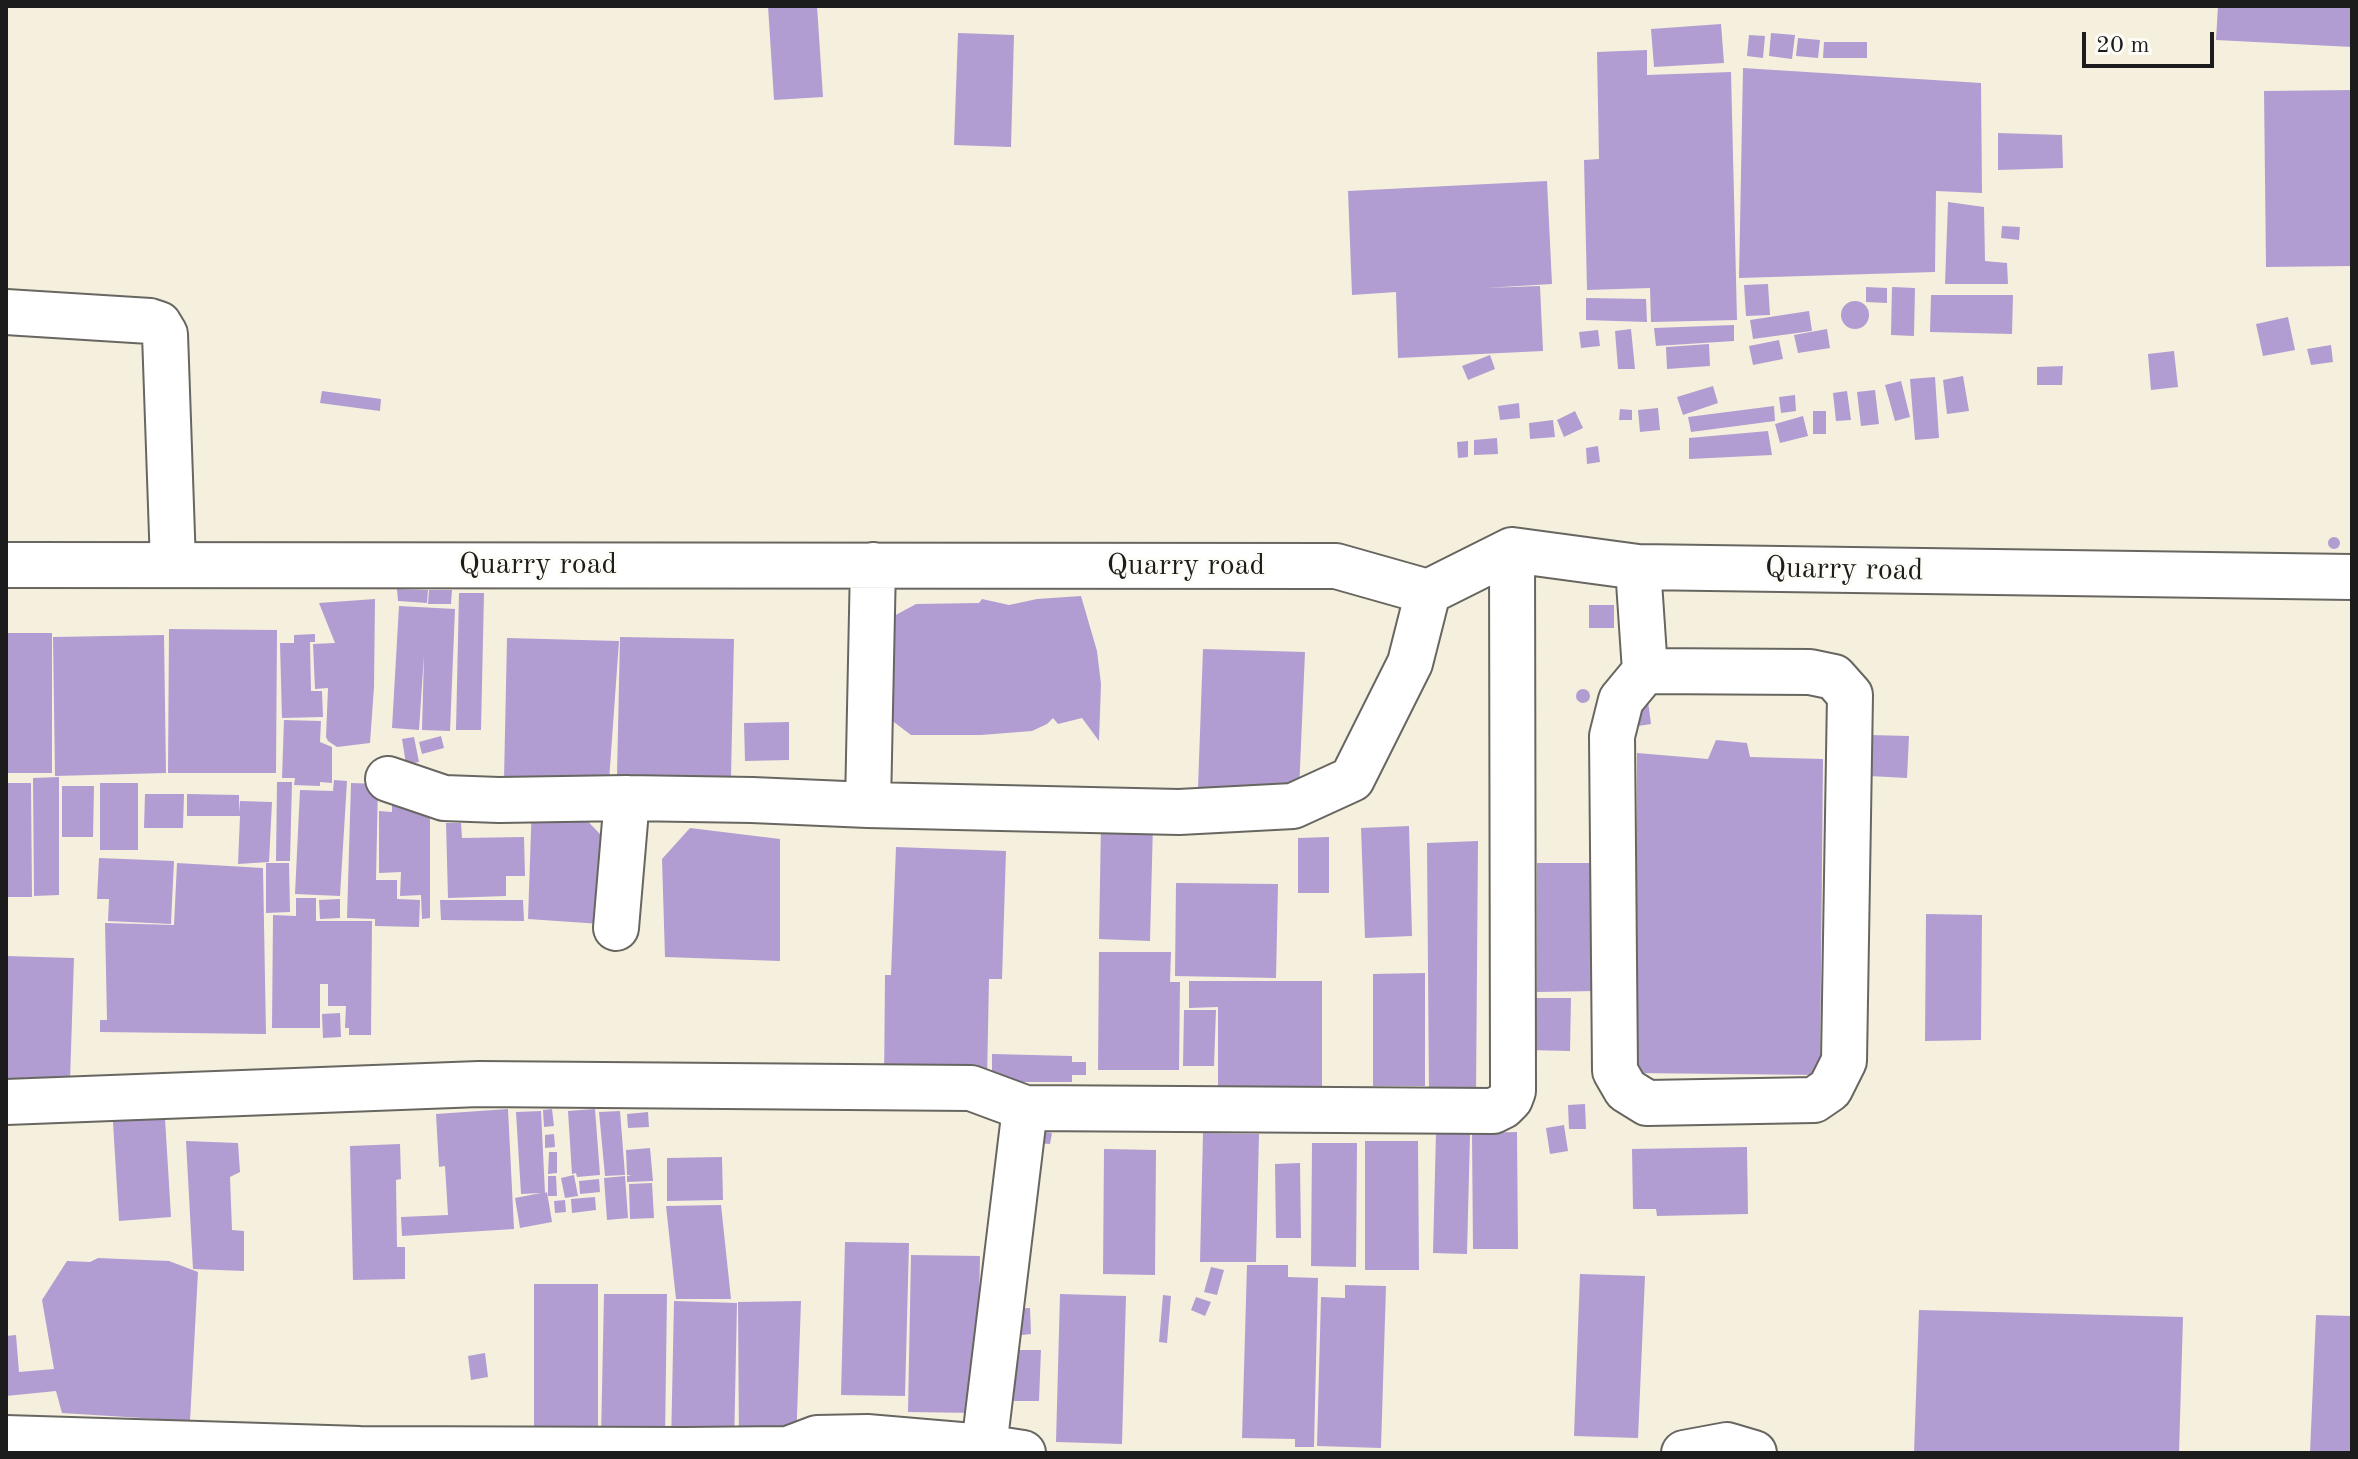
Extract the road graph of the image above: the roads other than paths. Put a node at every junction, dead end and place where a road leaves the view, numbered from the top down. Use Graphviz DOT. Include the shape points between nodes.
graph roads {
  1 [pos="6,312"];
  2 [pos="1512,550"];
  3 [pos="173,564"];
  4 [pos="6,565"];
  5 [pos="873,565"];
  6 [pos="1638,567"];
  7 [pos="2352,577"];
  8 [pos="1428,592"];
  9 [pos="1645,671"];
  10 [pos="388,779"];
  11 [pos="627,798"];
  12 [pos="868,805"];
  13 [pos="616,928"];
  14 [pos="6,1102"];
  15 [pos="1025,1108"];
  16 [pos="6,1438"];
  17 [pos="1004,1450"];
  18 [pos="1684,1453"];
  19 [pos="1754,1453"];
  1 -- 3 [label="street" via="159,324 165,334"];
  2 -- 6 [label="street, Quarry road"];
  2 -- 8 [label="street"];
  2 -- 15 [label="street" via="1510,1099 1493,1111"];
  3 -- 4 [label="street, Quarry road"];
  3 -- 5 [label="street, Quarry road"];
  5 -- 8 [label="street, Quarry road" via="1336,566"];
  5 -- 12 [label="street"];
  6 -- 7 [label="street, Quarry road"];
  6 -- 9 [label="street"];
  8 -- 12 [label="street" via="1410,663 1352,779 1293,806 1179,812"];
  9 -- 9 [label="street" via="1810,672 1834,677 1850,695 1844,1061 1830,1089 1814,1100 1647,1103 1626,1090 1615,1071 1612,736 1621,700"];
  10 -- 11 [label="street" via="444,798"];
  11 -- 12 [label="street"];
  11 -- 13 [label="street"];
  14 -- 15 [label="street" via="495,1084 971,1088"];
  15 -- 17 [label="street"];
  16 -- 17 [label="street" via="360,1449 774,1450 817,1438 867,1437"];
  18 -- 19 [label="street" via="1727,1445"];
}
